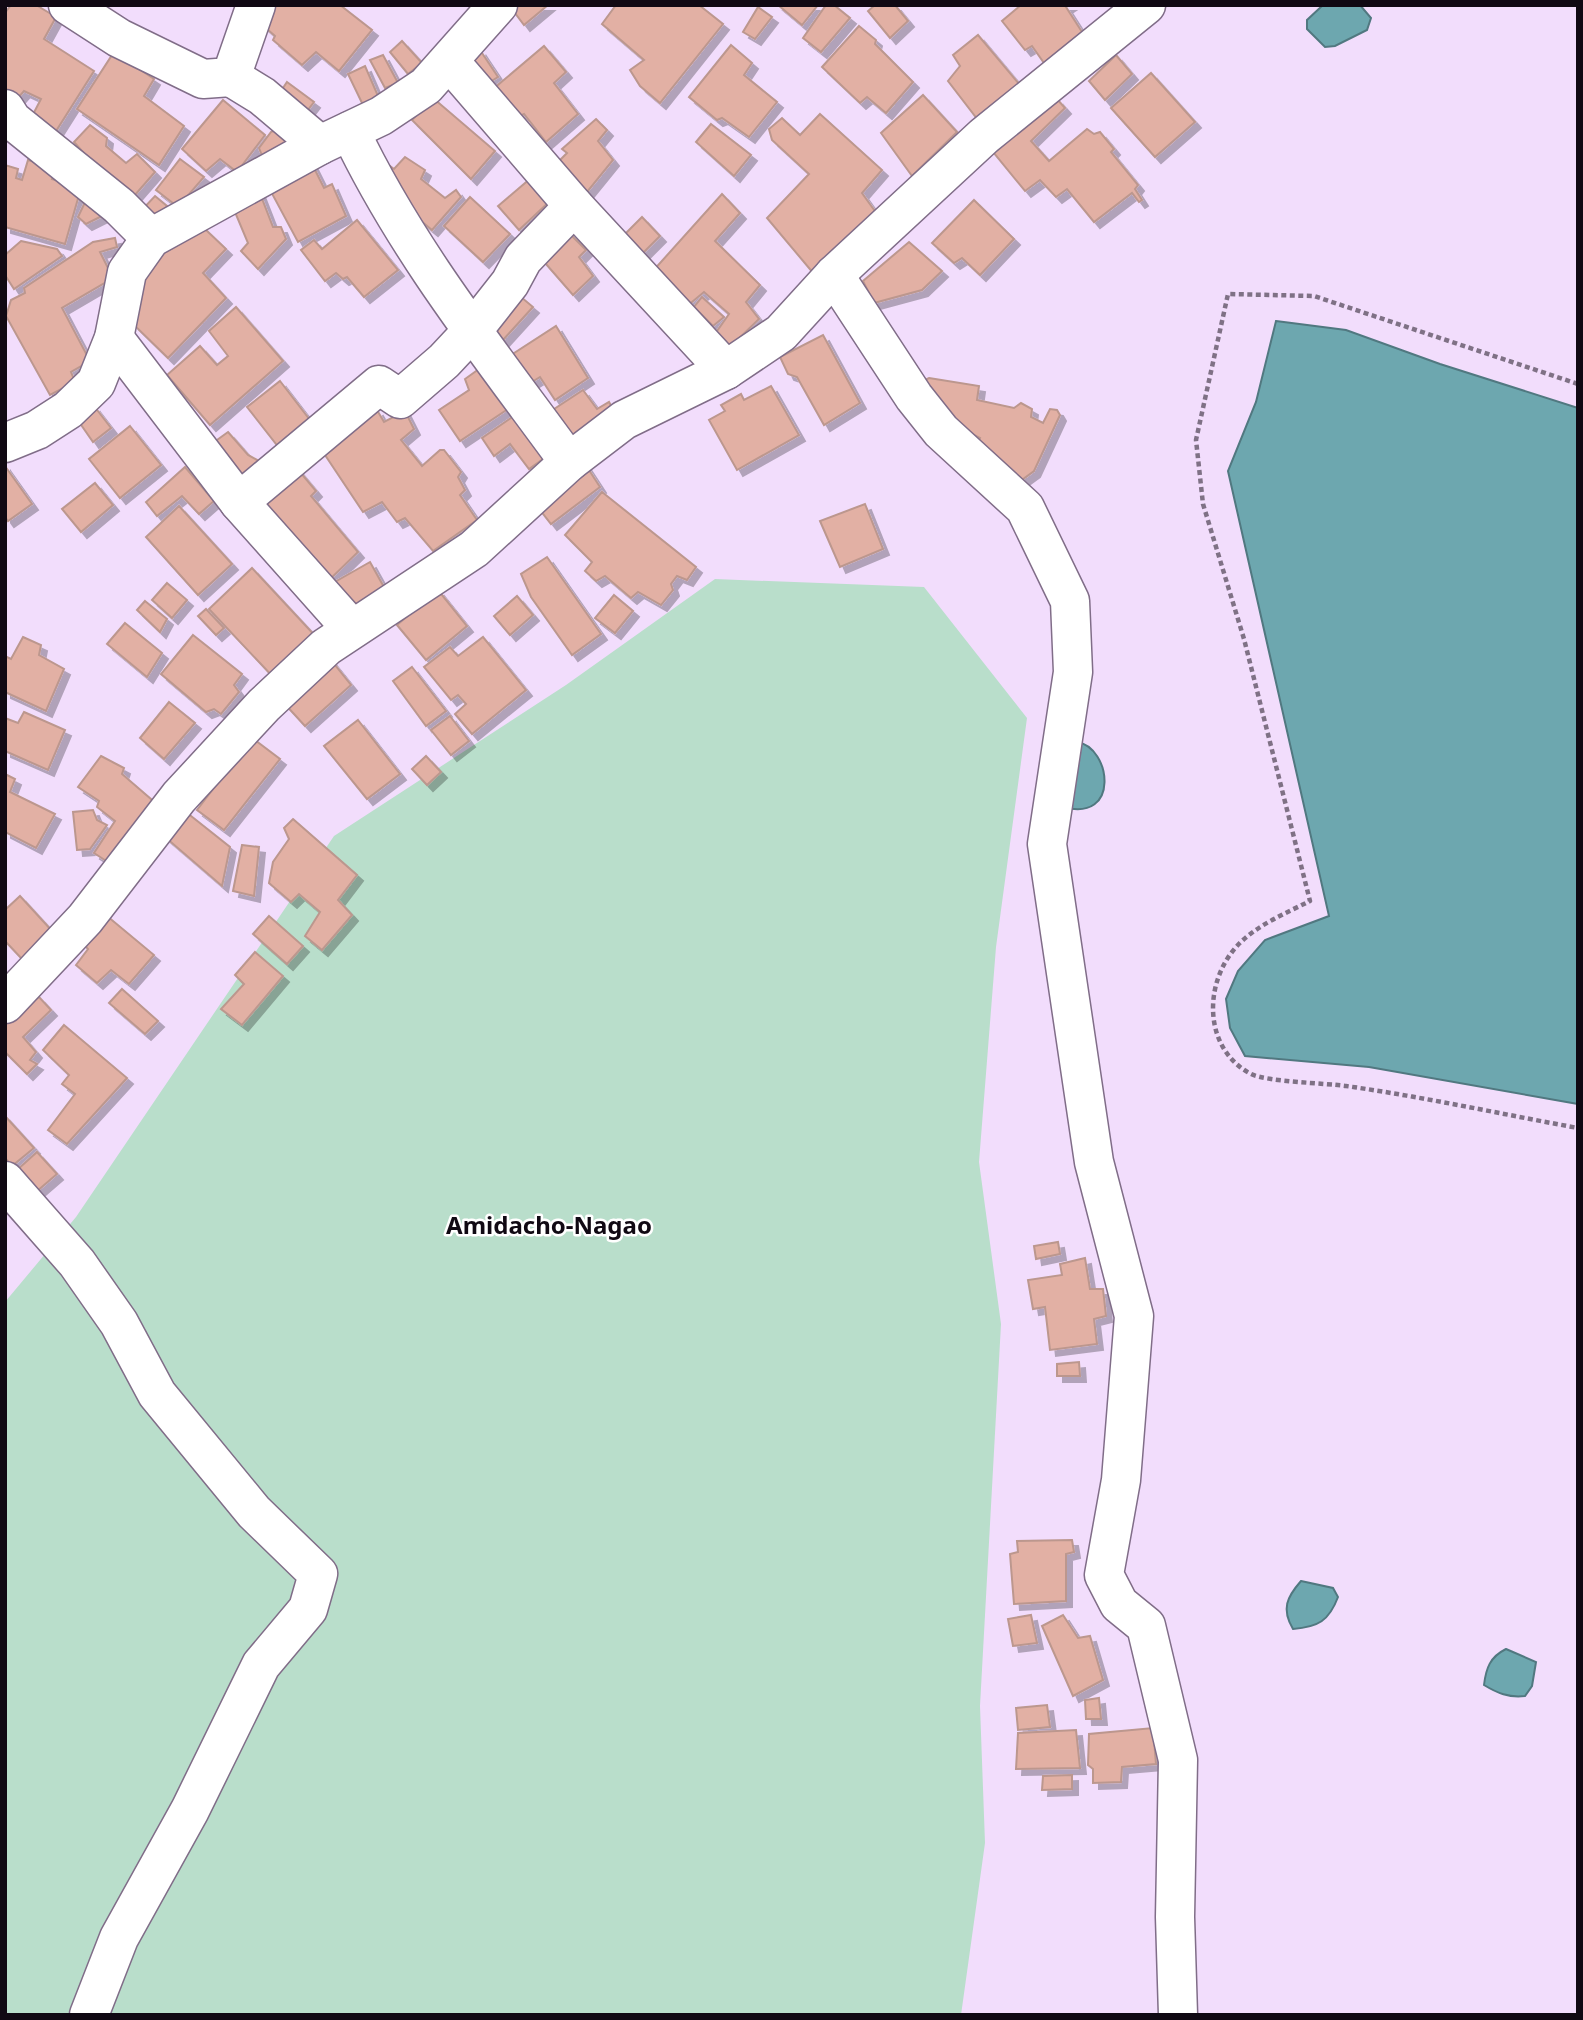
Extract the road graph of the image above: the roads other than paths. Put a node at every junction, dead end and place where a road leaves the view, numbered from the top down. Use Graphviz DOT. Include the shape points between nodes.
graph roads {
  1 [pos="68,5"];
  2 [pos="256,5"];
  3 [pos="1146,5"];
  4 [pos="477,14"];
  5 [pos="450,62"];
  6 [pos="231,77"];
  7 [pos="5,109"];
  8 [pos="335,138"];
  9 [pos="574,206"];
  10 [pos="151,238"];
  11 [pos="834,275"];
  12 [pos="473,330"];
  13 [pos="114,338"];
  14 [pos="726,370"];
  15 [pos="5,443"];
  16 [pos="569,462"];
  17 [pos="239,502"];
  18 [pos="352,629"];
  19 [pos="5,1003"];
  20 [pos="5,1181"];
  21 [pos="89,2015"];
  22 [pos="1178,2015"];
  1 -- 6 [label="street" via="119,38 203,79"];
  2 -- 6 [label="street"];
  3 -- 11 [label="street" via="984,136"];
  4 -- 5 [label="street"];
  5 -- 8 [label="street" via="426,86 381,116"];
  5 -- 9 [label="street"];
  6 -- 8 [label="street"];
  7 -- 10 [label="street" via="12,120 119,206"];
  8 -- 10 [label="street"];
  8 -- 12 [label="street" via="378,190"];
  9 -- 12 [label="street" via="523,259"];
  9 -- 14 [label="street"];
  10 -- 13 [label="street" via="127,272"];
  11 -- 14 [label="street" via="781,333"];
  11 -- 22 [label="street" via="941,431 1025,508 1070,601 1073,672 1047,844 1094,1162 1134,1317 1121,1480 1104,1575 1119,1604 1146,1626 1178,1760"];
  12 -- 16 [label="street"];
  12 -- 17 [label="street" via="400,399 379,386"];
  13 -- 15 [label="street" via="96,383 68,410"];
  13 -- 17 [label="street"];
  14 -- 16 [label="street" via="624,420"];
  16 -- 18 [label="street" via="474,549"];
  17 -- 18 [label="street"];
  18 -- 19 [label="street" via="264,705 179,797 85,919"];
  20 -- 21 [label="street" via="77,1263 119,1324 157,1394 254,1512 318,1574 308,1609 261,1665 190,1810 119,1938"];
}
